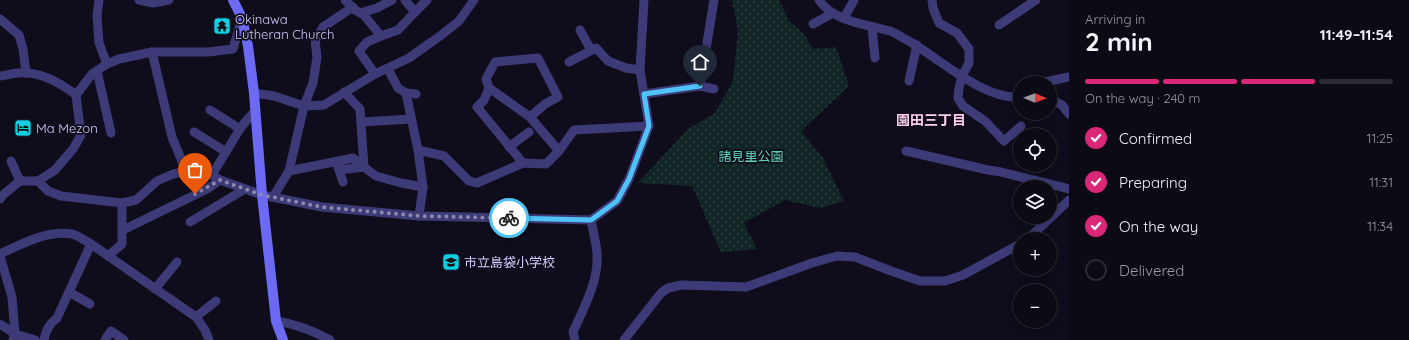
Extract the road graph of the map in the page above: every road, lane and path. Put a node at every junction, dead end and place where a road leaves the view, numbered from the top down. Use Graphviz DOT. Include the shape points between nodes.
graph roads {
  1 [pos="99,0"];
  2 [pos="139,0"];
  3 [pos="169,0"];
  4 [pos="233,0"];
  5 [pos="392,0"];
  6 [pos="405,0"];
  7 [pos="427,0"];
  8 [pos="474,0"];
  9 [pos="644,0"];
  10 [pos="714,0"];
  11 [pos="819,0"];
  12 [pos="854,0"];
  13 [pos="932,0"];
  14 [pos="1018,0"];
  15 [pos="1036,0"];
  16 [pos="352,5"];
  17 [pos="1023,9"];
  18 [pos="415,12"];
  19 [pos="833,13"];
  20 [pos="242,18"];
  21 [pos="844,18"];
  22 [pos="0,19"];
  23 [pos="813,24"];
  24 [pos="999,25"];
  25 [pos="872,27"];
  26 [pos="580,30"];
  27 [pos="381,36"];
  28 [pos="917,46"];
  29 [pos="592,50"];
  30 [pos="152,52"];
  31 [pos="875,58"];
  32 [pos="569,62"];
  33 [pos="107,64"];
  34 [pos="388,69"];
  35 [pos="640,70"];
  36 [pos="97,71"];
  37 [pos="26,72"];
  38 [pos="375,74"];
  39 [pos="0,76"];
  40 [pos="962,76"];
  41 [pos="1069,77"];
  42 [pos="1057,79"];
  43 [pos="909,81"];
  44 [pos="700,86"];
  45 [pos="490,88"];
  46 [pos="714,89"];
  47 [pos="254,92"];
  48 [pos="344,92"];
  49 [pos="406,93"];
  50 [pos="416,94"];
  51 [pos="644,94"];
  52 [pos="76,95"];
  53 [pos="1013,96"];
  54 [pos="504,99"];
  55 [pos="484,100"];
  56 [pos="1057,102"];
  57 [pos="304,106"];
  58 [pos="210,110"];
  59 [pos="255,111"];
  60 [pos="1069,114"];
  61 [pos="530,117"];
  62 [pos="411,119"];
  63 [pos="361,122"];
  64 [pos="649,126"];
  65 [pos="1021,126"];
  66 [pos="240,129"];
  67 [pos="194,132"];
  68 [pos="528,132"];
  69 [pos="111,133"];
  70 [pos="509,147"];
  71 [pos="418,150"];
  72 [pos="906,151"];
  73 [pos="226,152"];
  74 [pos="559,152"];
  75 [pos="11,161"];
  76 [pos="523,163"];
  77 [pos="337,165"];
  78 [pos="364,167"];
  79 [pos="186,171"];
  80 [pos="288,171"];
  81 [pos="216,177"];
  82 [pos="38,180"];
  83 [pos="20,181"];
  84 [pos="343,182"];
  85 [pos="423,187"];
  86 [pos="245,189"];
  87 [pos="1069,189"];
  88 [pos="262,195"];
  89 [pos="273,197"];
  90 [pos="0,199"];
  91 [pos="1069,200"];
  92 [pos="122,203"];
  93 [pos="419,216"];
  94 [pos="591,220"];
  95 [pos="190,222"];
  96 [pos="123,230"];
  97 [pos="1035,232"];
  98 [pos="91,244"];
  99 [pos="1013,248"];
  100 [pos="0,255"];
  101 [pos="108,256"];
  102 [pos="177,262"];
  103 [pos="1,266"];
  104 [pos="154,289"];
  105 [pos="69,292"];
  106 [pos="216,301"];
  107 [pos="90,304"];
  108 [pos="196,317"];
  109 [pos="276,321"];
  110 [pos="0,324"];
  111 [pos="14,337"];
  112 [pos="36,340"];
  113 [pos="44,340"];
  114 [pos="105,340"];
  115 [pos="124,340"];
  116 [pos="209,340"];
  117 [pos="283,340"];
  118 [pos="330,340"];
  119 [pos="575,340"];
  120 [pos="624,340"];
  1 -- 33 [label="street" via="99,43"];
  2 -- 3 [label="street" via="153,3"];
  4 -- 20 [label="street"];
  5 -- 16 [label="street" via="377,8"];
  6 -- 18 [label="street"];
  7 -- 18 [label="street"];
  8 -- 34 [label="street" via="459,22 409,58"];
  9 -- 35 [label="street"];
  10 -- 44 [label="street"];
  11 -- 19 [label="street"];
  12 -- 21 [label="street"];
  13 -- 40 [label="street" via="938,22 957,33 969,48 969,63"];
  14 -- 17 [label="street"];
  15 -- 17 [label="street"];
  16 -- 27 [label="street"];
  16 -- 57 [label="street" via="323,27 315,40 318,57 313,83"];
  17 -- 24 [label="street"];
  18 -- 27 [label="street" via="398,30"];
  19 -- 21 [label="street"];
  19 -- 23 [label="street"];
  20 -- 30 [label="street" via="233,49 208,52"];
  20 -- 47 [label="street"];
  21 -- 25 [label="street"];
  22 -- 37 [label="street" via="19,35"];
  25 -- 28 [label="street" via="892,32"];
  25 -- 31 [label="street"];
  26 -- 29 [label="street"];
  27 -- 38 [label="street" via="367,42 359,51"];
  28 -- 40 [label="street"];
  28 -- 43 [label="street"];
  29 -- 32 [label="street"];
  29 -- 35 [label="street" via="596,48 608,61"];
  30 -- 33 [label="street"];
  30 -- 79 [label="street" via="172,137"];
  33 -- 36 [label="street"];
  34 -- 38 [label="street"];
  34 -- 49 [label="street" via="398,88"];
  35 -- 51 [label="street"];
  36 -- 52 [label="street"];
  36 -- 69 [label="street"];
  37 -- 39 [label="street"];
  37 -- 52 [label="street" via="44,77"];
  38 -- 48 [label="street"];
  40 -- 53 [label="street" via="999,95"];
  40 -- 65 [label="street" via="958,98 963,106 985,121 1004,141"];
  41 -- 42 [label="street"];
  44 -- 46 [label="street"];
  44 -- 51 [label="street"];
  45 -- 54 [label="street"];
  45 -- 55 [label="street"];
  45 -- 61 [label="street" via="486,79 495,62 538,58 558,97"];
  47 -- 57 [label="street"];
  47 -- 59 [label="street"];
  48 -- 57 [label="street" via="324,105"];
  48 -- 63 [label="street" via="360,109"];
  49 -- 50 [label="street"];
  49 -- 62 [label="street"];
  51 -- 64 [label="street"];
  52 -- 82 [label="street" via="81,135 55,170"];
  54 -- 55 [label="street"];
  54 -- 61 [label="street"];
  55 -- 70 [label="street" via="476,107"];
  56 -- 60 [label="street"];
  57 -- 80 [label="street"];
  58 -- 66 [label="street"];
  59 -- 66 [label="street"];
  59 -- 88 [label="street"];
  61 -- 74 [label="street"];
  62 -- 63 [label="street"];
  62 -- 71 [label="street"];
  63 -- 78 [label="street"];
  64 -- 74 [label="street" via="574,130"];
  64 -- 94 [label="street" via="629,179 617,201"];
  66 -- 73 [label="street"];
  67 -- 73 [label="street"];
  68 -- 70 [label="street"];
  70 -- 76 [label="street"];
  71 -- 76 [label="street" via="444,156 469,181 477,183"];
  71 -- 85 [label="street"];
  72 -- 87 [label="street"];
  73 -- 81 [label="street"];
  74 -- 76 [label="street" via="546,164"];
  75 -- 83 [label="street"];
  77 -- 78 [label="street" via="353,158"];
  77 -- 80 [label="street"];
  77 -- 84 [label="street"];
  78 -- 85 [label="street" via="376,176"];
  79 -- 81 [label="street"];
  79 -- 92 [label="street" via="157,181 136,200"];
  80 -- 89 [label="street"];
  81 -- 86 [label="street"];
  81 -- 96 [label="street" via="207,189"];
  82 -- 83 [label="street"];
  82 -- 92 [label="street" via="48,191 61,196"];
  83 -- 90 [label="street"];
  85 -- 93 [label="street"];
  86 -- 88 [label="street"];
  86 -- 95 [label="street"];
  88 -- 89 [label="street"];
  88 -- 109 [label="street"];
  89 -- 93 [label="street" via="322,207"];
  91 -- 97 [label="street"];
  92 -- 96 [label="street"];
  93 -- 94 [label="street"];
  94 -- 119 [label="street" via="597,253 597,271 573,332"];
  96 -- 101 [label="street" via="122,244"];
  98 -- 100 [label="street" via="73,234 53,234"];
  98 -- 101 [label="street"];
  98 -- 105 [label="street"];
  99 -- 120 [label="street" via="963,275 945,281 920,281 856,257 837,256 746,287 681,285 668,288 661,293"];
  100 -- 103 [label="street"];
  101 -- 104 [label="street"];
  102 -- 104 [label="street"];
  103 -- 111 [label="street" via="12,297"];
  104 -- 108 [label="street"];
  105 -- 107 [label="street"];
  105 -- 113 [label="street" via="57,318 51,322"];
  106 -- 108 [label="street"];
  108 -- 116 [label="street"];
  109 -- 117 [label="street"];
  109 -- 118 [label="street" via="290,323"];
  110 -- 111 [label="street"];
  111 -- 112 [label="street"];
  114 -- 115 [label="street" via="111,331"];
}
